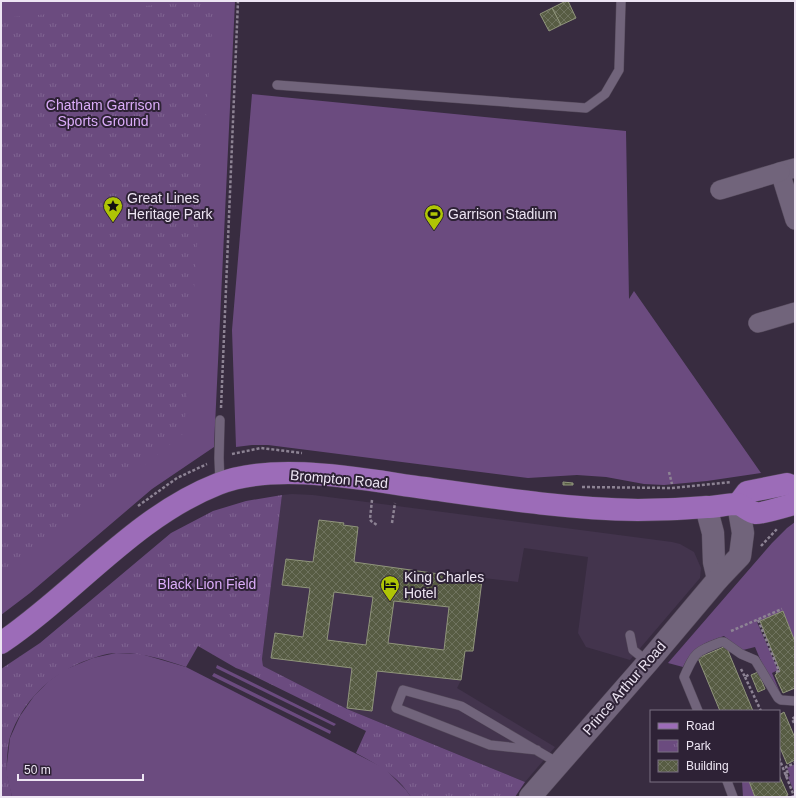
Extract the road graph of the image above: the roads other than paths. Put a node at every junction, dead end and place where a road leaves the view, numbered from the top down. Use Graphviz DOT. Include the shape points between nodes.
graph roads {
  1 [pos="621,1"];
  2 [pos="277,85"];
  3 [pos="788,170"];
  4 [pos="720,190"];
  5 [pos="795,220"];
  6 [pos="795,312"];
  7 [pos="758,323"];
  8 [pos="220,420"];
  9 [pos="220,483"];
  10 [pos="795,487"];
  11 [pos="795,503"];
  12 [pos="738,504"];
  13 [pos="706,507"];
  14 [pos="718,579"];
  15 [pos="630,635"];
  16 [pos="1,643"];
  17 [pos="648,662"];
  18 [pos="795,701"];
  19 [pos="698,710"];
  20 [pos="537,750"];
  21 [pos="558,763"];
  22 [pos="726,782"];
  23 [pos="530,797"];
  24 [pos="733,797"];
  1 -- 2 [label="lane" via="619,70 605,94 586,108"];
  3 -- 4 [label="street"];
  3 -- 5 [label="street"];
  6 -- 7 [label="street"];
  8 -- 9 [label="lane"];
  9 -- 13 [label="main road, Brompton Road" via="264,474 306,474 556,506 652,510"];
  9 -- 16 [label="main road, Brompton Road" via="188,497 159,515"];
  10 -- 12 [label="main road" via="786,484 747,492"];
  11 -- 12 [label="main road" via="756,513"];
  12 -- 13 [label="main road, Brompton Road"];
  12 -- 14 [label="main road, Prince Arthur Road" via="743,534 740,556"];
  13 -- 14 [label="main road" via="713,533 714,562"];
  14 -- 17 [label="main road, Prince Arthur Road"];
  15 -- 17 [label="lane" via="633,650"];
  17 -- 21 [label="main road, Prince Arthur Road"];
  18 -- 19 [label="lane" via="778,698 755,660 721,642 696,654 684,677"];
  20 -- 20 [label="lane" via="461,706 402,690 396,708 490,745"];
  20 -- 21 [label="lane"];
  21 -- 23 [label="main road, Prince Arthur Road"];
  22 -- 24 [label="lane"];
}
